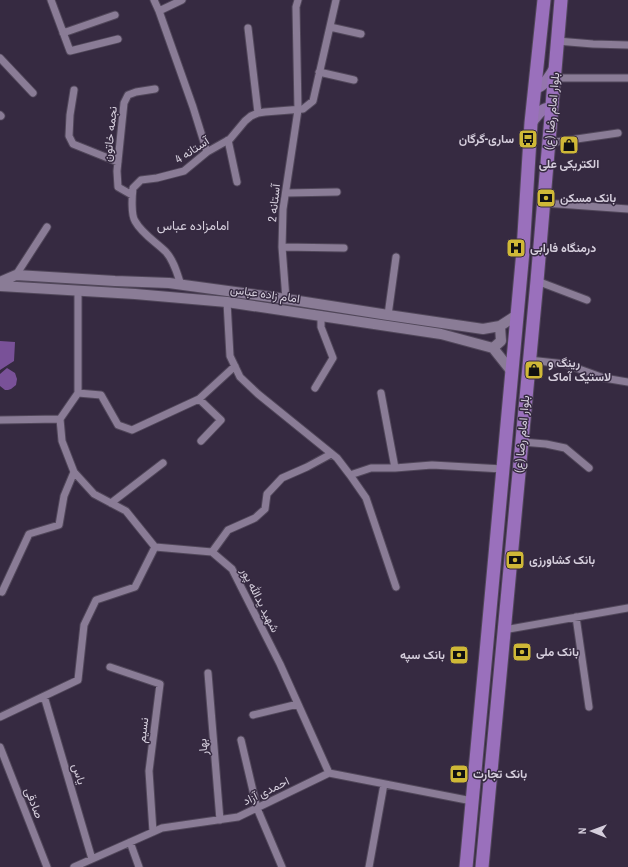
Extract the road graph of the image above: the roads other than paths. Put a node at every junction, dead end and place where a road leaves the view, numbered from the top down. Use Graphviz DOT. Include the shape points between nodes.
graph roads {
  1 [pos="51,0"];
  2 [pos="154,0"];
  3 [pos="182,0"];
  4 [pos="298,0"];
  5 [pos="336,0"];
  6 [pos="544,0"];
  7 [pos="561,0"];
  8 [pos="159,11"];
  9 [pos="115,15"];
  10 [pos="330,27"];
  11 [pos="248,28"];
  12 [pos="63,32"];
  13 [pos="361,34"];
  14 [pos="118,39"];
  15 [pos="557,41"];
  16 [pos="628,45"];
  17 [pos="0,58"];
  18 [pos="319,72"];
  19 [pos="555,73"];
  20 [pos="628,78"];
  21 [pos="354,80"];
  22 [pos="535,88"];
  23 [pos="154,89"];
  24 [pos="74,90"];
  25 [pos="33,93"];
  26 [pos="552,108"];
  27 [pos="298,110"];
  28 [pos="258,113"];
  29 [pos="531,124"];
  30 [pos="618,133"];
  31 [pos="228,140"];
  32 [pos="549,143"];
  33 [pos="207,152"];
  34 [pos="118,162"];
  35 [pos="237,182"];
  36 [pos="337,192"];
  37 [pos="286,193"];
  38 [pos="132,195"];
  39 [pos="544,203"];
  40 [pos="628,210"];
  41 [pos="47,227"];
  42 [pos="282,247"];
  43 [pos="344,248"];
  44 [pos="396,257"];
  45 [pos="16,275"];
  46 [pos="537,281"];
  47 [pos="0,282"];
  48 [pos="181,285"];
  49 [pos="0,286"];
  50 [pos="78,291"];
  51 [pos="286,299"];
  52 [pos="587,300"];
  53 [pos="227,302"];
  54 [pos="321,315"];
  55 [pos="388,315"];
  56 [pos="517,315"];
  57 [pos="500,326"];
  58 [pos="493,348"];
  59 [pos="529,360"];
  60 [pos="235,366"];
  61 [pos="512,372"];
  62 [pos="628,382"];
  63 [pos="315,388"];
  64 [pos="78,393"];
  65 [pos="381,393"];
  66 [pos="199,399"];
  67 [pos="60,419"];
  68 [pos="0,420"];
  69 [pos="201,441"];
  70 [pos="522,442"];
  71 [pos="331,454"];
  72 [pos="162,463"];
  73 [pos="395,468"];
  74 [pos="589,468"];
  75 [pos="503,469"];
  76 [pos="74,472"];
  77 [pos="350,475"];
  78 [pos="111,503"];
  79 [pos="155,547"];
  80 [pos="212,552"];
  81 [pos="396,587"];
  82 [pos="2,592"];
  83 [pos="506,607"];
  84 [pos="628,608"];
  85 [pos="576,618"];
  86 [pos="488,629"];
  87 [pos="504,630"];
  88 [pos="486,654"];
  89 [pos="502,656"];
  90 [pos="110,668"];
  91 [pos="208,673"];
  92 [pos="44,696"];
  93 [pos="298,704"];
  94 [pos="589,707"];
  95 [pos="253,715"];
  96 [pos="0,717"];
  97 [pos="241,740"];
  98 [pos="0,747"];
  99 [pos="328,773"];
  100 [pos="384,784"];
  101 [pos="472,801"];
  102 [pos="257,808"];
  103 [pos="220,820"];
  104 [pos="153,832"];
  105 [pos="130,842"];
  106 [pos="92,859"];
  107 [pos="47,867"];
  108 [pos="74,867"];
  109 [pos="139,867"];
  110 [pos="282,867"];
  111 [pos="370,867"];
  112 [pos="466,867"];
  113 [pos="482,867"];
  1 -- 12 [label="street"];
  2 -- 8 [label="street"];
  3 -- 8 [label="street"];
  4 -- 27 [label="street, آستانه 2"];
  5 -- 10 [label="street"];
  6 -- 22 [label="highway, بلوار امام رضا (ع)"];
  7 -- 15 [label="highway, بلوار امام رضا (ع)"];
  8 -- 33 [label="street"];
  9 -- 12 [label="street"];
  10 -- 13 [label="street"];
  10 -- 18 [label="street"];
  11 -- 28 [label="street"];
  12 -- 14 [label="street" via="70,51"];
  15 -- 16 [label="street"];
  15 -- 19 [label="highway, بلوار امام رضا (ع)"];
  17 -- 25 [label="street"];
  18 -- 21 [label="street"];
  18 -- 27 [label="street" via="312,102 304,109"];
  19 -- 20 [label="street"];
  19 -- 22 [label="main road"];
  19 -- 26 [label="highway, بلوار امام رضا (ع)"];
  22 -- 29 [label="highway, بلوار امام رضا (ع)"];
  23 -- 34 [label="street, نجمه خاتون" via="128,95 124,103"];
  24 -- 34 [label="street" via="69,136 73,144"];
  26 -- 29 [label="main road" via="544,109"];
  26 -- 32 [label="highway, بلوار امام رضا (ع)"];
  27 -- 28 [label="street"];
  27 -- 37 [label="street, آستانه 2"];
  28 -- 31 [label="street, آستانه 4" via="245,121"];
  29 -- 56 [label="highway, بلوار امام رضا (ع)"];
  30 -- 32 [label="street"];
  31 -- 33 [label="street, آستانه 4"];
  31 -- 35 [label="street"];
  32 -- 39 [label="highway, بلوار امام رضا (ع)"];
  33 -- 38 [label="street, آستانه 4" via="184,171 141,180 133,188"];
  34 -- 38 [label="street, نجمه خاتون" via="118,187"];
  36 -- 37 [label="street"];
  37 -- 42 [label="street, آستانه 2"];
  38 -- 48 [label="street" via="134,221 166,252 174,264"];
  39 -- 40 [label="street"];
  39 -- 46 [label="highway, بلوار امام رضا (ع)"];
  41 -- 45 [label="street"];
  42 -- 43 [label="street"];
  42 -- 51 [label="street, آستانه 2"];
  44 -- 55 [label="street"];
  45 -- 47 [label="street, امام زاده عباس"];
  45 -- 48 [label="street, امام زاده عباس"];
  46 -- 52 [label="street"];
  46 -- 59 [label="highway, بلوار امام رضا (ع)"];
  48 -- 51 [label="street, امام زاده عباس"];
  49 -- 50 [label="street, امام زاده عباس"];
  50 -- 53 [label="street, امام زاده عباس"];
  50 -- 64 [label="street"];
  51 -- 55 [label="street, امام زاده عباس"];
  53 -- 54 [label="street, امام زاده عباس"];
  53 -- 60 [label="street" via="230,356"];
  54 -- 58 [label="street, امام زاده عباس" via="441,334"];
  54 -- 63 [label="street" via="321,327 333,358"];
  55 -- 57 [label="street, امام زاده عباس" via="483,329"];
  56 -- 57 [label="street, امام زاده عباس"];
  56 -- 61 [label="highway, بلوار امام رضا (ع)"];
  57 -- 58 [label="street" via="501,341"];
  58 -- 61 [label="street"];
  59 -- 62 [label="street" via="565,364 604,378"];
  59 -- 70 [label="highway, بلوار امام رضا (ع)"];
  60 -- 66 [label="street"];
  60 -- 71 [label="street" via="240,377 258,394"];
  61 -- 75 [label="highway, بلوار امام رضا (ع)"];
  64 -- 66 [label="street" via="101,395 118,425 132,430"];
  64 -- 67 [label="street"];
  65 -- 73 [label="street"];
  66 -- 69 [label="street" via="221,420"];
  67 -- 68 [label="street"];
  67 -- 76 [label="street" via="62,441"];
  70 -- 74 [label="street" via="565,448"];
  70 -- 83 [label="highway, بلوار امام رضا (ع)"];
  71 -- 77 [label="street"];
  71 -- 80 [label="street" via="282,478 267,494 265,509 255,518 228,530"];
  72 -- 78 [label="street"];
  73 -- 75 [label="street" via="432,466"];
  73 -- 77 [label="street" via="371,468"];
  75 -- 86 [label="highway, بلوار امام رضا (ع)"];
  76 -- 78 [label="street" via="94,494"];
  76 -- 82 [label="street" via="64,496 59,525 29,534"];
  77 -- 81 [label="street" via="366,498"];
  78 -- 79 [label="street" via="126,511"];
  79 -- 80 [label="street"];
  79 -- 92 [label="street" via="135,587 96,600 84,625 78,680"];
  80 -- 93 [label="street, شهید یدالله پور" via="232,569"];
  83 -- 86 [label="main road" via="498,622"];
  83 -- 87 [label="highway, بلوار امام رضا (ع)"];
  84 -- 85 [label="street"];
  85 -- 87 [label="street"];
  85 -- 94 [label="street"];
  86 -- 88 [label="highway, بلوار امام رضا (ع)"];
  87 -- 89 [label="highway, بلوار امام رضا (ع)"];
  88 -- 89 [label="main road" via="494,652"];
  88 -- 101 [label="highway, بلوار امام رضا (ع)"];
  89 -- 113 [label="highway, بلوار امام رضا (ع)"];
  90 -- 104 [label="street, نسیم" via="160,684 149,771"];
  91 -- 103 [label="street, بهار"];
  92 -- 96 [label="street"];
  92 -- 106 [label="street, یاس"];
  93 -- 95 [label="street"];
  93 -- 99 [label="street, شهید یدالله پور"];
  97 -- 102 [label="street"];
  98 -- 107 [label="street, صادقی"];
  99 -- 100 [label="street"];
  99 -- 102 [label="street, احمدی آزاد"];
  100 -- 101 [label="street"];
  100 -- 111 [label="street"];
  101 -- 112 [label="highway, بلوار امام رضا (ع)"];
  102 -- 103 [label="street, احمدی آزاد" via="238,817"];
  102 -- 110 [label="street"];
  103 -- 104 [label="street, احمدی آزاد" via="162,828"];
  104 -- 105 [label="street, احمدی آزاد"];
  105 -- 106 [label="street, احمدی آزاد"];
  105 -- 109 [label="street"];
  106 -- 108 [label="street, احمدی آزاد"];
}
